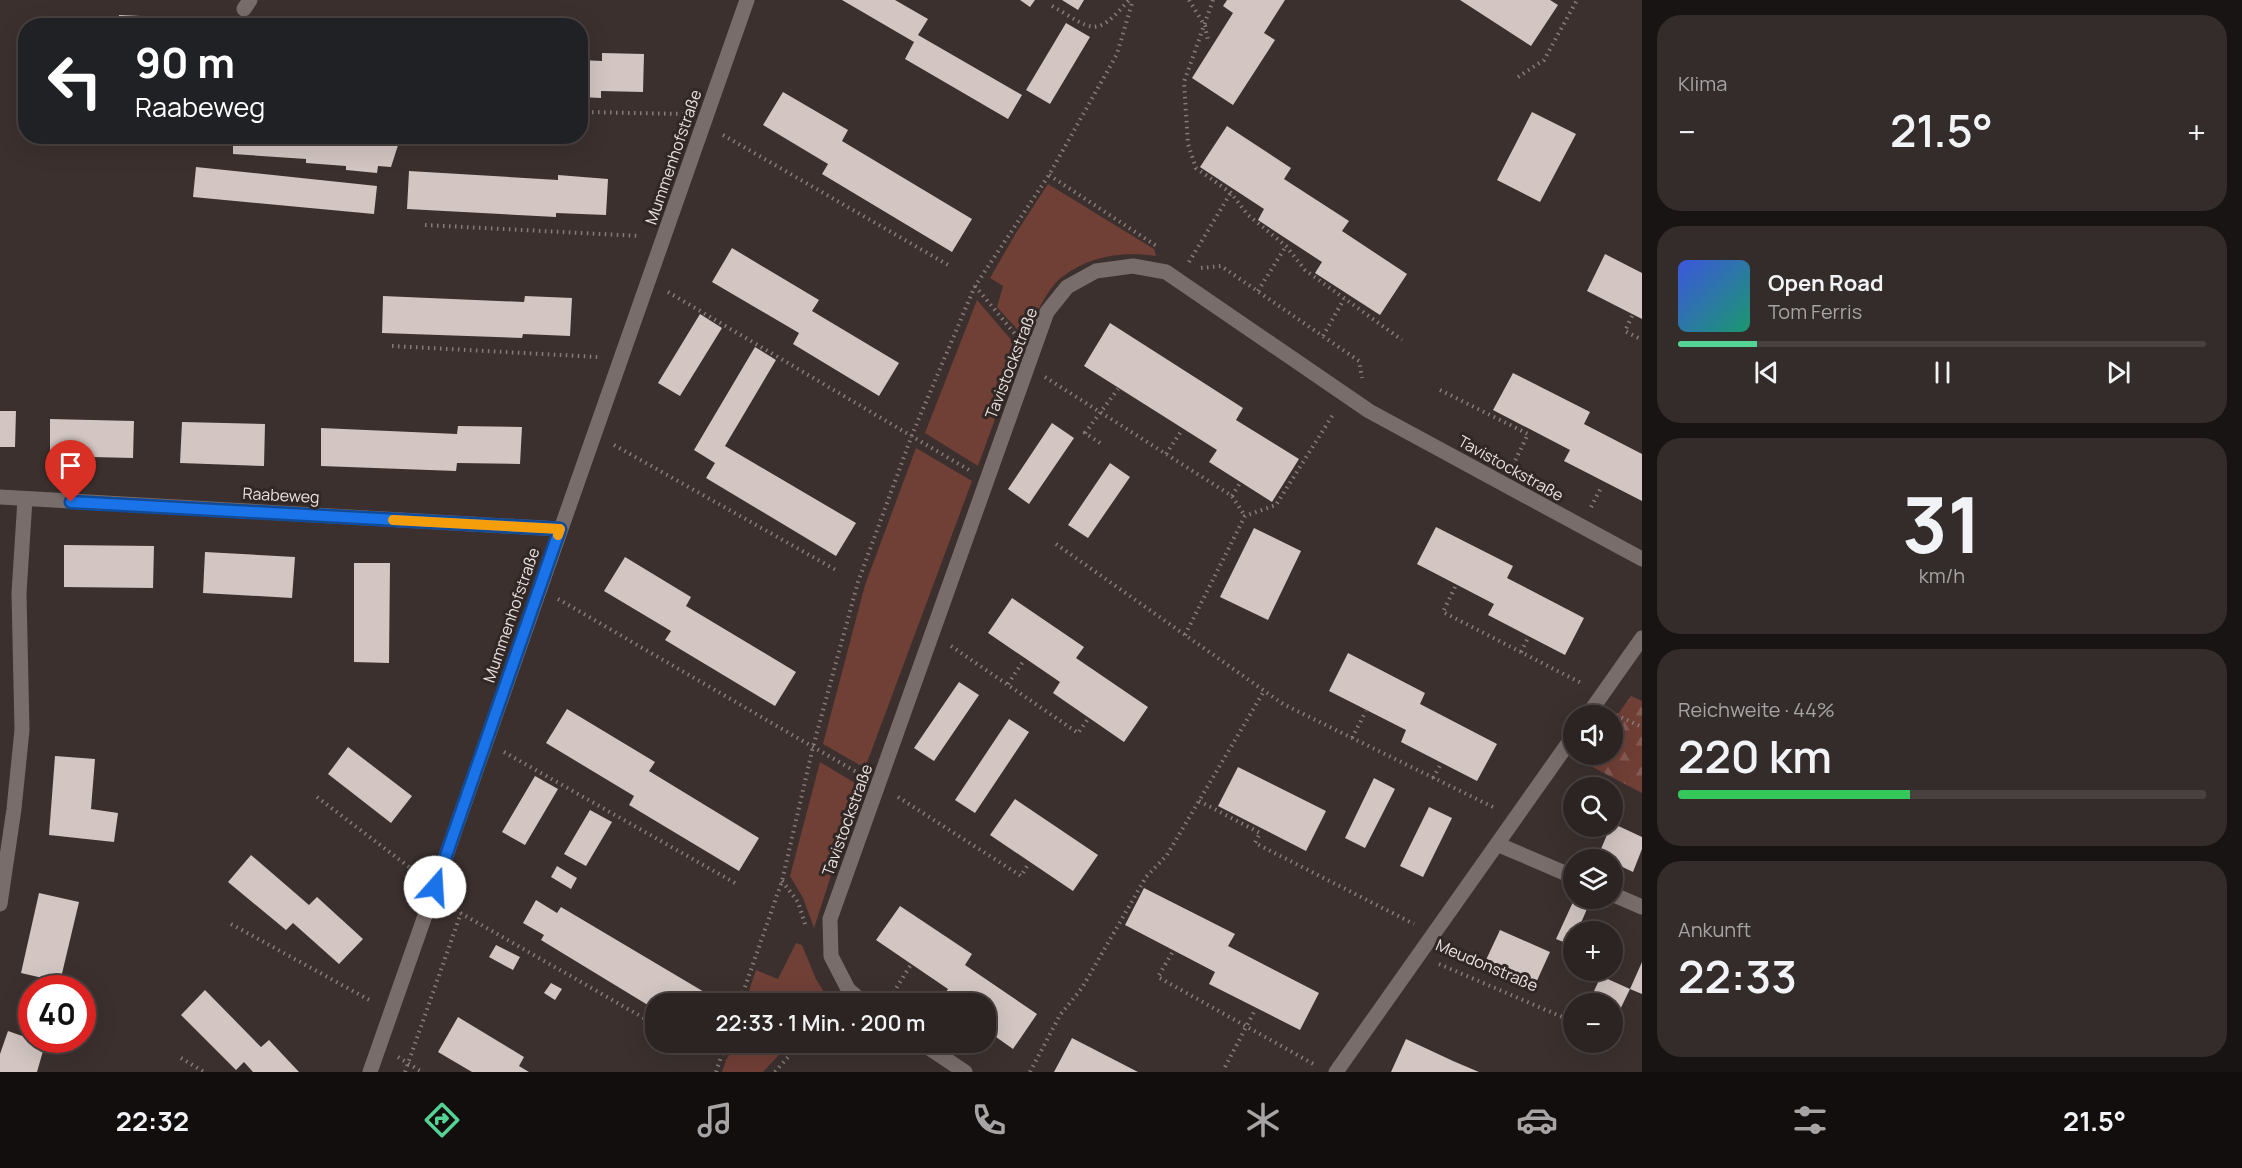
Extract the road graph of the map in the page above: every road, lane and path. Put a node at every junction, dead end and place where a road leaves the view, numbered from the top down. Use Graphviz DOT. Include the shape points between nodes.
graph roads {
  1 [pos="747,0"];
  2 [pos="1131,0"];
  3 [pos="1189,0"];
  4 [pos="1213,0"];
  5 [pos="1576,0"];
  6 [pos="1052,6"];
  7 [pos="1205,26"];
  8 [pos="1208,41"];
  9 [pos="1518,77"];
  10 [pos="588,112"];
  11 [pos="706,119"];
  12 [pos="1049,175"];
  13 [pos="1231,193"];
  14 [pos="425,225"];
  15 [pos="664,238"];
  16 [pos="1286,246"];
  17 [pos="950,266"];
  18 [pos="1184,270"];
  19 [pos="1166,272"];
  20 [pos="650,281"];
  21 [pos="975,286"];
  22 [pos="1258,291"];
  23 [pos="1344,299"];
  24 [pos="1632,316"];
  25 [pos="1323,336"];
  26 [pos="1402,340"];
  27 [pos="1642,340"];
  28 [pos="392,346"];
  29 [pos="622,358"];
  30 [pos="1029,360"];
  31 [pos="1118,389"];
  32 [pos="1440,390"];
  33 [pos="1345,395"];
  34 [pos="1369,411"];
  35 [pos="1100,412"];
  36 [pos="1182,430"];
  37 [pos="594,434"];
  38 [pos="912,435"];
  39 [pos="1100,443"];
  40 [pos="1166,454"];
  41 [pos="987,480"];
  42 [pos="1240,483"];
  43 [pos="1503,484"];
  44 [pos="1232,496"];
  45 [pos="0,498"];
  46 [pos="25,499"];
  47 [pos="1245,516"];
  48 [pos="560,529"];
  49 [pos="1056,544"];
  50 [pos="1642,559"];
  51 [pos="836,570"];
  52 [pos="1455,587"];
  53 [pos="539,589"];
  54 [pos="933,633"];
  55 [pos="1185,635"];
  56 [pos="1528,638"];
  57 [pos="1642,638"];
  58 [pos="1521,652"];
  59 [pos="1024,660"];
  60 [pos="1008,684"];
  61 [pos="1264,691"];
  62 [pos="1595,705"];
  63 [pos="1366,711"];
  64 [pos="1088,719"];
  65 [pos="1623,719"];
  66 [pos="1642,728"];
  67 [pos="1352,738"];
  68 [pos="486,741"];
  69 [pos="813,747"];
  70 [pos="1563,751"];
  71 [pos="1441,764"];
  72 [pos="1433,778"];
  73 [pos="879,785"];
  74 [pos="317,797"];
  75 [pos="1199,801"];
  76 [pos="1516,818"];
  77 [pos="1497,844"];
  78 [pos="1029,863"];
  79 [pos="1563,872"];
  80 [pos="782,880"];
  81 [pos="735,883"];
  82 [pos="433,891"];
  83 [pos="1623,899"];
  84 [pos="0,904"];
  85 [pos="1642,907"];
  86 [pos="461,913"];
  87 [pos="231,924"];
  88 [pos="807,931"];
  89 [pos="1434,934"];
  90 [pos="1172,953"];
  91 [pos="1419,955"];
  92 [pos="910,966"];
  93 [pos="743,993"];
  94 [pos="853,993"];
  95 [pos="893,993"];
  96 [pos="1255,1010"];
  97 [pos="391,1012"];
  98 [pos="1563,1017"];
  99 [pos="645,1019"];
  100 [pos="1246,1026"];
  101 [pos="722,1053"];
  102 [pos="791,1053"];
  103 [pos="936,1053"];
  104 [pos="181,1058"];
  105 [pos="1318,1066"];
  106 [pos="1225,1067"];
  107 [pos="204,1072"];
  108 [pos="370,1072"];
  109 [pos="405,1072"];
  110 [pos="716,1072"];
  111 [pos="775,1072"];
  112 [pos="965,1072"];
  113 [pos="1030,1072"];
  114 [pos="1336,1072"];
  1 -- 11 [label="street, Mummenhofstraße"];
  2 -- 6 [label="path" via="1111,21 1089,27"];
  2 -- 12 [label="path" via="1118,54"];
  3 -- 7 [label="path"];
  4 -- 7 [label="path"];
  5 -- 9 [label="path" via="1544,60"];
  7 -- 8 [label="path"];
  7 -- 13 [label="path" via="1184,82 1188,144 1196,168"];
  10 -- 11 [label="path"];
  11 -- 15 [label="street, Mummenhofstraße"];
  11 -- 17 [label="path"];
  12 -- 19 [label="path" via="1157,246"];
  12 -- 21 [label="path"];
  13 -- 16 [label="path" via="1248,215"];
  13 -- 18 [label="path"];
  14 -- 15 [label="path"];
  15 -- 20 [label="street, Mummenhofstraße"];
  16 -- 22 [label="path"];
  16 -- 23 [label="path" via="1305,270"];
  18 -- 19 [label="path"];
  18 -- 22 [label="path" via="1221,266"];
  19 -- 30 [label="street, Tavistockstraße" via="1133,266 1096,271 1067,287 1047,312"];
  19 -- 33 [label="street, Tavistockstraße"];
  20 -- 29 [label="street, Mummenhofstraße"];
  20 -- 38 [label="path"];
  21 -- 30 [label="path"];
  21 -- 38 [label="path"];
  22 -- 25 [label="path"];
  23 -- 25 [label="path"];
  23 -- 26 [label="path"];
  24 -- 27 [label="path" via="1625,331"];
  25 -- 34 [label="path" via="1359,361"];
  28 -- 29 [label="path"];
  29 -- 37 [label="street, Mummenhofstraße"];
  30 -- 35 [label="path"];
  30 -- 41 [label="street, Tavistockstraße"];
  31 -- 35 [label="path"];
  32 -- 43 [label="path" via="1528,434"];
  33 -- 34 [label="street, Tavistockstraße"];
  33 -- 47 [label="path" via="1276,505"];
  34 -- 43 [label="street, Tavistockstraße"];
  35 -- 39 [label="path" via="1085,433"];
  35 -- 40 [label="path"];
  36 -- 40 [label="path"];
  37 -- 48 [label="street, Mummenhofstraße"];
  37 -- 51 [label="path"];
  38 -- 41 [label="path"];
  38 -- 69 [label="path" via="858,582"];
  40 -- 44 [label="path"];
  41 -- 54 [label="street, Tavistockstraße"];
  42 -- 44 [label="path"];
  43 -- 50 [label="street, Tavistockstraße"];
  44 -- 47 [label="path"];
  45 -- 46 [label="street, Raabeweg"];
  46 -- 48 [label="street, Raabeweg"];
  46 -- 84 [label="street" via="19,593 22,730"];
  47 -- 55 [label="path"];
  48 -- 53 [label="street, Mummenhofstraße"];
  49 -- 55 [label="path"];
  52 -- 58 [label="path" via="1443,612"];
  53 -- 68 [label="street, Mummenhofstraße"];
  53 -- 69 [label="path"];
  54 -- 60 [label="path"];
  54 -- 73 [label="street, Tavistockstraße"];
  55 -- 61 [label="path"];
  56 -- 58 [label="path"];
  57 -- 62 [label="street"];
  58 -- 62 [label="path"];
  59 -- 60 [label="path"];
  60 -- 64 [label="path" via="1078,733"];
  61 -- 67 [label="path"];
  61 -- 75 [label="path"];
  63 -- 67 [label="path"];
  65 -- 66 [label="path"];
  67 -- 72 [label="path"];
  68 -- 81 [label="path"];
  68 -- 82 [label="street, Mummenhofstraße"];
  69 -- 73 [label="path"];
  69 -- 80 [label="path"];
  70 -- 76 [label="street, Meudonstraße"];
  71 -- 72 [label="path"];
  72 -- 76 [label="path"];
  73 -- 78 [label="path" via="1021,876"];
  73 -- 94 [label="street, Tavistockstraße" via="830,919 831,956"];
  74 -- 82 [label="path"];
  75 -- 89 [label="path" via="1260,833 1255,843"];
  75 -- 113 [label="path" via="1167,855 1146,877 1082,988 1060,1015"];
  76 -- 77 [label="street, Meudonstraße"];
  77 -- 79 [label="street"];
  77 -- 89 [label="street, Meudonstraße"];
  80 -- 88 [label="path" via="798,903"];
  80 -- 93 [label="path"];
  82 -- 86 [label="path"];
  82 -- 97 [label="street, Mummenhofstraße"];
  83 -- 85 [label="street"];
  86 -- 99 [label="path"];
  86 -- 109 [label="path"];
  87 -- 97 [label="path"];
  89 -- 91 [label="street, Meudonstraße"];
  90 -- 100 [label="path" via="1158,977"];
  91 -- 98 [label="path, Meudonstraße"];
  91 -- 114 [label="street, Meudonstraße"];
  92 -- 95 [label="path"];
  96 -- 100 [label="path"];
  97 -- 108 [label="street, Mummenhofstraße"];
  100 -- 105 [label="path"];
  100 -- 106 [label="path"];
  101 -- 110 [label="path"];
  102 -- 111 [label="path"];
  103 -- 112 [label="street"];
  104 -- 107 [label="path"];
}
